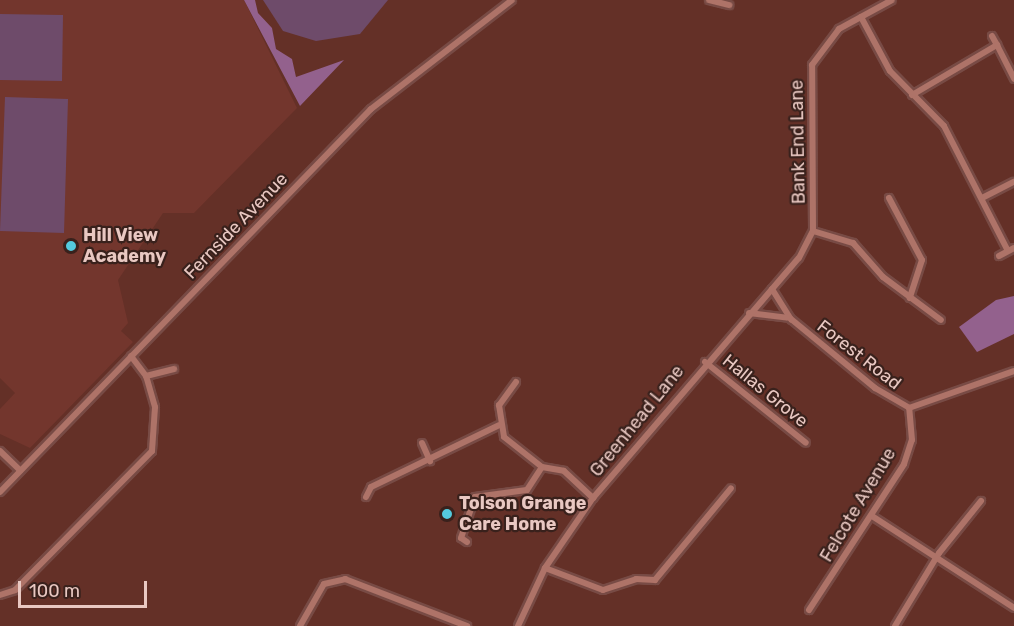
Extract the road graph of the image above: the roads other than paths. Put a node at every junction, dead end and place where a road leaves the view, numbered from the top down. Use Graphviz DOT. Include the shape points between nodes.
graph roads {
  1 [pos="512,0"];
  2 [pos="709,0"];
  3 [pos="892,0"];
  4 [pos="729,5"];
  5 [pos="861,17"];
  6 [pos="992,36"];
  7 [pos="998,45"];
  8 [pos="1014,79"];
  9 [pos="912,95"];
  10 [pos="1014,182"];
  11 [pos="889,198"];
  12 [pos="982,198"];
  13 [pos="813,231"];
  14 [pos="1011,249"];
  15 [pos="999,256"];
  16 [pos="781,279"];
  17 [pos="772,289"];
  18 [pos="910,298"];
  19 [pos="749,313"];
  20 [pos="791,319"];
  21 [pos="941,320"];
  22 [pos="131,356"];
  23 [pos="705,362"];
  24 [pos="174,369"];
  25 [pos="1014,371"];
  26 [pos="146,376"];
  27 [pos="516,382"];
  28 [pos="909,408"];
  29 [pos="499,425"];
  30 [pos="422,443"];
  31 [pos="806,443"];
  32 [pos="0,451"];
  33 [pos="430,460"];
  34 [pos="542,467"];
  35 [pos="20,470"];
  36 [pos="731,488"];
  37 [pos="0,492"];
  38 [pos="366,497"];
  39 [pos="593,498"];
  40 [pos="981,501"];
  41 [pos="872,516"];
  42 [pos="466,542"];
  43 [pos="938,560"];
  44 [pos="545,568"];
  45 [pos="0,595"];
  46 [pos="1014,608"];
  47 [pos="809,610"];
  48 [pos="300,626"];
  49 [pos="467,626"];
  50 [pos="518,626"];
  51 [pos="895,626"];
  1 -- 22 [label="street, Fernside Avenue" via="371,109"];
  2 -- 4 [label="street"];
  3 -- 5 [label="street, Bank End Lane"];
  5 -- 9 [label="street" via="890,71"];
  5 -- 13 [label="street, Bank End Lane" via="824,43 812,65"];
  6 -- 7 [label="street"];
  7 -- 8 [label="street"];
  7 -- 9 [label="street"];
  9 -- 12 [label="street" via="944,126"];
  10 -- 12 [label="street"];
  11 -- 18 [label="street" via="922,260"];
  12 -- 14 [label="street"];
  13 -- 16 [label="street, Bank End Lane"];
  13 -- 18 [label="street" via="846,239"];
  14 -- 15 [label="street"];
  16 -- 17 [label="street, Greenhead Lane"];
  17 -- 19 [label="street, Greenhead Lane"];
  17 -- 20 [label="street, Forest Road"];
  18 -- 21 [label="street"];
  19 -- 20 [label="street, Forest Road"];
  19 -- 23 [label="street, Greenhead Lane"];
  20 -- 28 [label="street, Forest Road" via="874,388"];
  22 -- 26 [label="street"];
  22 -- 35 [label="street, Fernside Avenue"];
  23 -- 31 [label="street, Hallas Grove"];
  23 -- 39 [label="street, Greenhead Lane"];
  24 -- 26 [label="street"];
  25 -- 28 [label="street, Forest Road"];
  26 -- 45 [label="street" via="156,417 152,451 15,590"];
  27 -- 29 [label="street" via="499,405"];
  28 -- 41 [label="street, Felcote Avenue" via="909,452"];
  29 -- 33 [label="street"];
  29 -- 34 [label="street" via="504,436"];
  30 -- 33 [label="street"];
  32 -- 35 [label="street"];
  33 -- 38 [label="street" via="371,487"];
  34 -- 39 [label="street" via="564,471"];
  34 -- 42 [label="street" via="527,490 475,496 461,538"];
  35 -- 37 [label="street, Fernside Avenue"];
  36 -- 44 [label="street" via="655,580 636,579 603,590"];
  39 -- 44 [label="street, Greenhead Lane"];
  40 -- 43 [label="street"];
  41 -- 43 [label="street"];
  41 -- 47 [label="street, Felcote Avenue"];
  43 -- 46 [label="street"];
  43 -- 51 [label="street"];
  44 -- 50 [label="street, Greenhead Lane"];
  48 -- 49 [label="street" via="324,584 345,579"];
}
